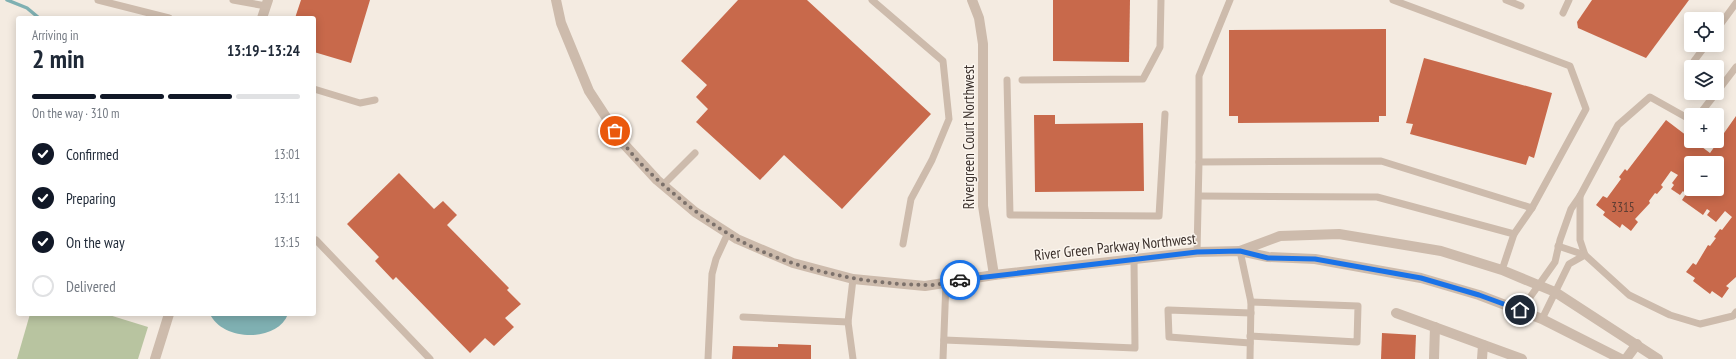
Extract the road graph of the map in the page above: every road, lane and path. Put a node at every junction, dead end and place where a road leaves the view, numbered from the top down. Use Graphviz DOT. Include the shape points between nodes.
graph roads {
  1 [pos="98,0"];
  2 [pos="233,0"];
  3 [pos="556,0"];
  4 [pos="872,0"];
  5 [pos="972,0"];
  6 [pos="1161,0"];
  7 [pos="1230,0"];
  8 [pos="1393,0"];
  9 [pos="1506,0"];
  10 [pos="1569,0"];
  11 [pos="267,3"];
  12 [pos="1736,3"];
  13 [pos="1521,6"];
  14 [pos="1563,13"];
  15 [pos="161,16"];
  16 [pos="263,16"];
  17 [pos="1724,20"];
  18 [pos="1736,68"];
  19 [pos="1007,80"];
  20 [pos="1022,80"];
  21 [pos="1724,82"];
  22 [pos="316,90"];
  23 [pos="375,100"];
  24 [pos="1165,114"];
  25 [pos="1684,116"];
  26 [pos="696,153"];
  27 [pos="1199,162"];
  28 [pos="662,185"];
  29 [pos="1199,196"];
  30 [pos="1580,196"];
  31 [pos="1532,208"];
  32 [pos="728,233"];
  33 [pos="1514,234"];
  34 [pos="316,240"];
  35 [pos="903,244"];
  36 [pos="1558,246"];
  37 [pos="1240,251"];
  38 [pos="1197,252"];
  39 [pos="1585,255"];
  40 [pos="1134,260"];
  41 [pos="1502,270"];
  42 [pos="994,275"];
  43 [pos="853,279"];
  44 [pos="946,282"];
  45 [pos="1539,285"];
  46 [pos="1555,292"];
  47 [pos="1251,302"];
  48 [pos="1520,310"];
  49 [pos="1736,312"];
  50 [pos="1396,313"];
  51 [pos="1251,314"];
  52 [pos="168,316"];
  53 [pos="743,317"];
  54 [pos="1542,319"];
  55 [pos="848,322"];
  56 [pos="1435,327"];
  57 [pos="1250,339"];
  58 [pos="944,340"];
  59 [pos="1637,344"];
  60 [pos="1483,345"];
  61 [pos="155,359"];
  62 [pos="430,359"];
  63 [pos="708,359"];
  64 [pos="853,359"];
  65 [pos="943,359"];
  66 [pos="1250,359"];
  67 [pos="1434,359"];
  68 [pos="1482,359"];
  69 [pos="1522,359"];
  70 [pos="1621,359"];
  71 [pos="1626,359"];
  72 [pos="1658,359"];
  1 -- 15 [label="lane"];
  2 -- 11 [label="lane"];
  3 -- 28 [label="street, River Green Parkway Northwest" via="561,23 589,90 623,143"];
  4 -- 35 [label="lane" via="943,61 949,119 932,160 911,199"];
  5 -- 42 [label="street, Rivergreen Court Northwest" via="979,18 983,44 983,206"];
  6 -- 20 [label="lane" via="1160,47 1143,79"];
  7 -- 27 [label="lane" via="1199,76"];
  8 -- 31 [label="lane" via="1570,66 1586,109"];
  9 -- 13 [label="lane"];
  10 -- 14 [label="lane"];
  11 -- 16 [label="street"];
  12 -- 17 [label="lane"];
  18 -- 21 [label="lane"];
  19 -- 24 [label="lane" via="1010,215 1159,216"];
  22 -- 23 [label="lane" via="360,103"];
  25 -- 30 [label="lane" via="1650,97 1618,125"];
  26 -- 28 [label="lane"];
  27 -- 29 [label="lane"];
  27 -- 31 [label="lane" via="1381,161"];
  28 -- 32 [label="street, River Green Parkway Northwest" via="695,212"];
  29 -- 33 [label="lane" via="1377,197"];
  29 -- 38 [label="lane"];
  30 -- 36 [label="lane" via="1571,209"];
  30 -- 39 [label="lane" via="1580,240"];
  31 -- 33 [label="lane"];
  32 -- 43 [label="street, River Green Parkway Northwest" via="793,263"];
  32 -- 63 [label="lane" via="712,274"];
  33 -- 41 [label="lane"];
  34 -- 62 [label="lane"];
  36 -- 39 [label="lane"];
  36 -- 45 [label="lane" via="1555,262"];
  37 -- 38 [label="street, River Green Parkway Northwest"];
  37 -- 41 [label="street, River Green Parkway Northwest" via="1280,236 1339,234 1441,252"];
  37 -- 47 [label="lane"];
  37 -- 48 [label="street, River Green Parkway Northwest" via="1268,258 1315,259 1421,278"];
  38 -- 40 [label="street, River Green Parkway Northwest"];
  39 -- 46 [label="lane" via="1569,264"];
  39 -- 49 [label="lane" via="1629,295 1670,315 1700,324 1733,316"];
  40 -- 42 [label="street, River Green Parkway Northwest"];
  40 -- 58 [label="lane" via="1135,348"];
  41 -- 45 [label="street, River Green Parkway Northwest"];
  42 -- 44 [label="street, River Green Parkway Northwest"];
  43 -- 44 [label="street, River Green Parkway Northwest" via="925,286"];
  43 -- 55 [label="lane"];
  44 -- 58 [label="lane"];
  45 -- 46 [label="street, River Green Parkway Northwest"];
  45 -- 48 [label="lane"];
  46 -- 54 [label="lane"];
  46 -- 59 [label="street, River Green Parkway Northwest"];
  47 -- 51 [label="lane"];
  47 -- 57 [label="lane" via="1358,306 1357,342"];
  48 -- 54 [label="street, River Green Parkway Northwest"];
  50 -- 56 [label="street"];
  51 -- 57 [label="lane"];
  51 -- 57 [label="lane" via="1168,310 1169,337"];
  52 -- 61 [label="street"];
  53 -- 55 [label="lane"];
  54 -- 70 [label="street, River Green Parkway Northwest"];
  55 -- 64 [label="lane"];
  56 -- 60 [label="street"];
  56 -- 67 [label="street"];
  57 -- 66 [label="lane"];
  58 -- 65 [label="lane"];
  59 -- 71 [label="street"];
  59 -- 72 [label="street, River Green Parkway Northwest"];
  60 -- 68 [label="street"];
  60 -- 69 [label="street"];
}
